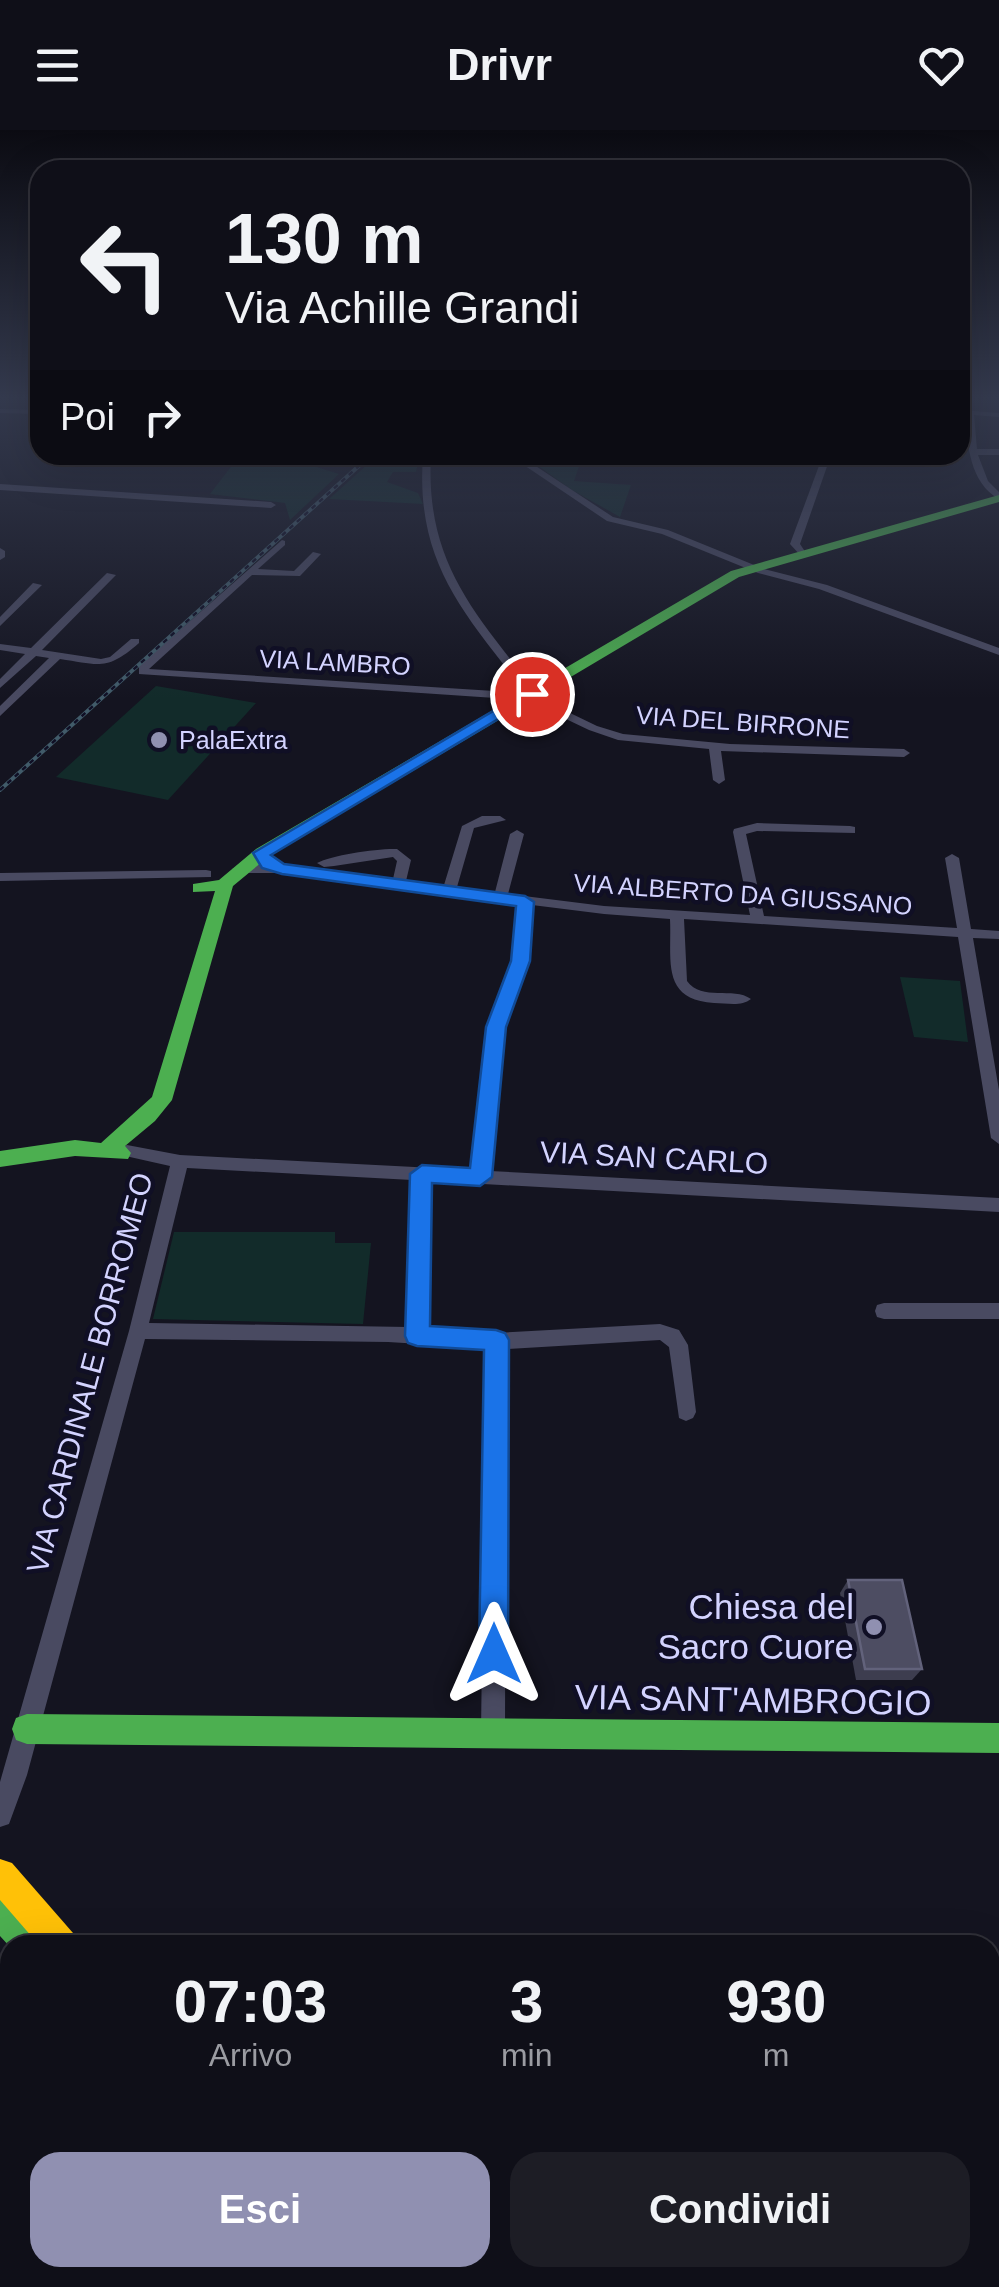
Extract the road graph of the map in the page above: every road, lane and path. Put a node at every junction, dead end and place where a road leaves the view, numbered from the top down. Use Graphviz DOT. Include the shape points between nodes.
graph roads {
  1 [pos="160,498"];
  2 [pos="426,498"];
  3 [pos="578,498"];
  4 [pos="812,498"];
  5 [pos="973,498"];
  6 [pos="271,505"];
  7 [pos="282,543"];
  8 [pos="801,553"];
  9 [pos="316,554"];
  10 [pos="752,567"];
  11 [pos="249,572"];
  12 [pos="110,575"];
  13 [pos="37,585"];
  14 [pos="0,623"];
  15 [pos="134,640"];
  16 [pos="6,648"];
  17 [pos="34,652"];
  18 [pos="999,652"];
  19 [pos="58,656"];
  20 [pos="0,660"];
  21 [pos="0,686"];
  22 [pos="530,696"];
  23 [pos="0,712"];
  24 [pos="715,748"];
  25 [pos="904,754"];
  26 [pos="719,780"];
  27 [pos="500,820"];
  28 [pos="850,830"];
  29 [pos="517,834"];
  30 [pos="324,846"];
  31 [pos="952,858"];
  32 [pos="282,869"];
  33 [pos="324,869"];
  34 [pos="231,872"];
  35 [pos="0,877"];
  36 [pos="398,884"];
  37 [pos="449,891"];
  38 [pos="500,898"];
  39 [pos="525,902"];
  40 [pos="677,915"];
  41 [pos="758,920"];
  42 [pos="963,930"];
  43 [pos="999,936"];
  44 [pos="744,999"];
  45 [pos="999,1138"];
  46 [pos="121,1145"];
  47 [pos="0,1147"];
  48 [pos="44,1149"];
  49 [pos="0,1160"];
  50 [pos="180,1161"];
  51 [pos="422,1174"];
  52 [pos="480,1177"];
  53 [pos="999,1205"];
  54 [pos="884,1311"];
  55 [pos="999,1311"];
  56 [pos="138,1331"];
  57 [pos="417,1336"];
  58 [pos="496,1340"];
  59 [pos="686,1412"];
  60 [pos="26,1730"];
  61 [pos="493,1732"];
  62 [pos="999,1738"];
  63 [pos="7,1784"];
  64 [pos="0,1815"];
  65 [pos="0,1875"];
  66 [pos="0,1910"];
  67 [pos="21,1935"];
  68 [pos="51,1935"];
  1 -- 6 [label="street"];
  2 -- 22 [label="street" via="438,562"];
  3 -- 10 [label="street" via="610,519 668,533"];
  4 -- 8 [label="street" via="795,544"];
  5 -- 8 [label="street"];
  7 -- 11 [label="street"];
  8 -- 10 [label="street"];
  9 -- 11 [label="street" via="297,574"];
  10 -- 18 [label="street"];
  10 -- 22 [label="street"];
  11 -- 22 [label="street, VIA LAMBRO" via="144,668 148,675"];
  12 -- 17 [label="street"];
  13 -- 14 [label="street"];
  15 -- 19 [label="street" via="107,662"];
  16 -- 17 [label="street"];
  16 -- 20 [label="street"];
  17 -- 19 [label="street"];
  17 -- 21 [label="street"];
  19 -- 23 [label="street"];
  22 -- 24 [label="street, VIA DEL BIRRONE" via="610,735"];
  22 -- 34 [label="street"];
  24 -- 25 [label="street, VIA DEL BIRRONE"];
  24 -- 26 [label="street"];
  27 -- 37 [label="street" via="468,826"];
  28 -- 41 [label="street" via="739,832"];
  29 -- 38 [label="street"];
  30 -- 33 [label="street"];
  31 -- 42 [label="street"];
  32 -- 33 [label="street, VIA ALBERTO DA GIUSSANO"];
  32 -- 34 [label="street, VIA ALBERTO DA GIUSSANO"];
  32 -- 34 [label="street, VIA ALBERTO DA GIUSSANO"];
  33 -- 36 [label="street, VIA ALBERTO DA GIUSSANO"];
  33 -- 36 [label="street" via="372,853 397,853 404,862"];
  34 -- 35 [label="street"];
  34 -- 46 [label="street" via="210,905 216,925 162,1100"];
  36 -- 37 [label="street, VIA ALBERTO DA GIUSSANO"];
  37 -- 38 [label="street, VIA ALBERTO DA GIUSSANO"];
  38 -- 39 [label="street, VIA ALBERTO DA GIUSSANO"];
  39 -- 40 [label="street, VIA ALBERTO DA GIUSSANO"];
  39 -- 52 [label="street" via="520,961 496,1027"];
  40 -- 41 [label="street, VIA ALBERTO DA GIUSSANO"];
  40 -- 44 [label="street" via="686,992"];
  41 -- 42 [label="street, VIA ALBERTO DA GIUSSANO"];
  42 -- 43 [label="street, VIA ALBERTO DA GIUSSANO"];
  42 -- 45 [label="street"];
  46 -- 48 [label="street"];
  46 -- 50 [label="street, VIA SAN CARLO"];
  47 -- 48 [label="street"];
  48 -- 49 [label="street"];
  50 -- 51 [label="street, VIA SAN CARLO"];
  50 -- 56 [label="street, VIA CARDINALE BORROMEO"];
  51 -- 52 [label="street, VIA SAN CARLO"];
  51 -- 57 [label="street"];
  52 -- 53 [label="street, VIA SAN CARLO"];
  54 -- 55 [label="street"];
  56 -- 57 [label="street"];
  56 -- 60 [label="street, VIA CARDINALE BORROMEO"];
  57 -- 58 [label="street"];
  58 -- 59 [label="street" via="668,1334 678,1345"];
  58 -- 61 [label="street"];
  60 -- 61 [label="street, VIA SANT'AMBROGIO"];
  60 -- 63 [label="street, VIA CARDINALE BORROMEO"];
  61 -- 62 [label="street, VIA SANT'AMBROGIO"];
  63 -- 64 [label="street, VIA CARDINALE BORROMEO"];
  65 -- 68 [label="street"];
  66 -- 67 [label="street"];
}
